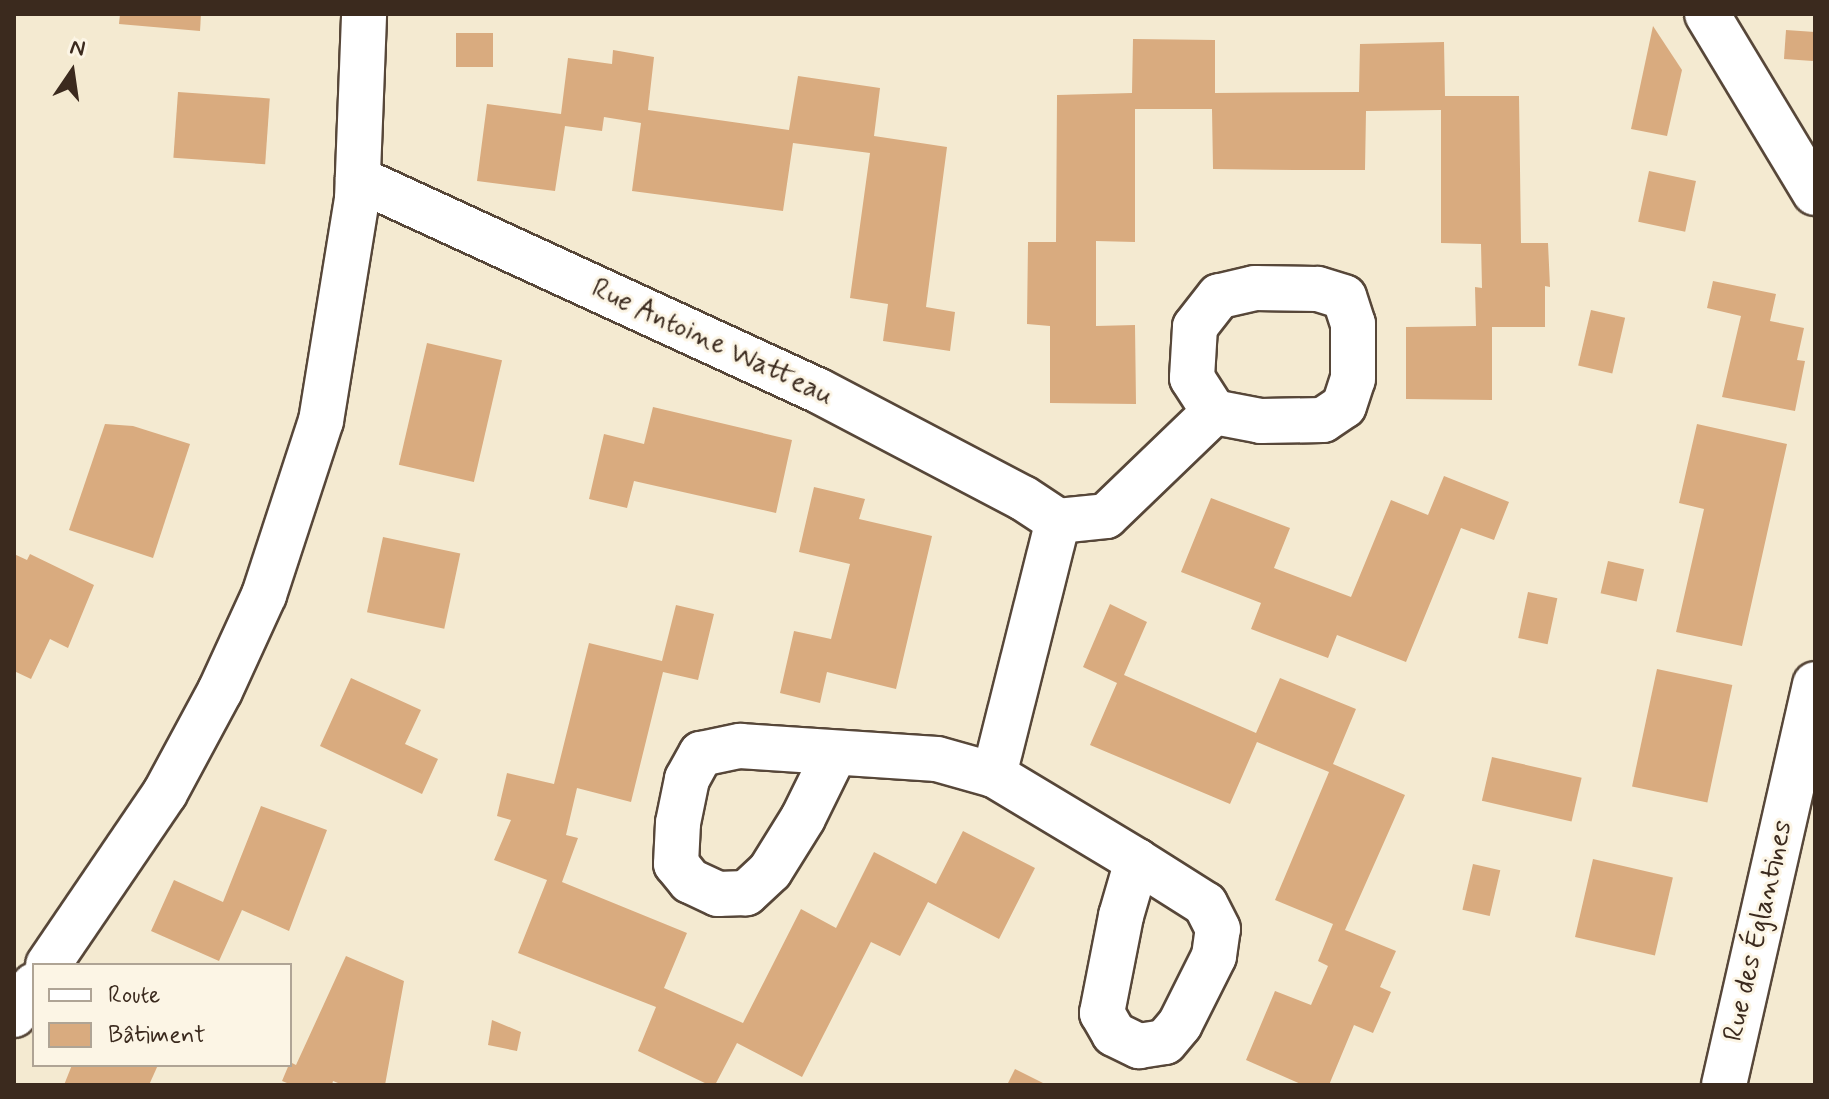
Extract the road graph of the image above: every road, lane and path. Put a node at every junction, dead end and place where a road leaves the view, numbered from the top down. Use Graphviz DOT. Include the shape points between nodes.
graph roads {
  1 [pos="364,14"];
  2 [pos="1707,14"];
  3 [pos="358,179"];
  4 [pos="1815,193"];
  5 [pos="1214,412"];
  6 [pos="1058,521"];
  7 [pos="1815,684"];
  8 [pos="834,755"];
  9 [pos="994,775"];
  10 [pos="1137,861"];
  11 [pos="49,963"];
  12 [pos="32,988"];
  13 [pos="14,1015"];
  14 [pos="1724,1085"];
  1 -- 3 [label="street"];
  2 -- 4 [label="street"];
  3 -- 6 [label="street, Rue Antoine Watteau" via="819,391"];
  3 -- 11 [label="street" via="321,421 264,595 165,793"];
  5 -- 6 [label="street" via="1106,516"];
  6 -- 9 [label="street"];
  7 -- 14 [label="street, Rue des Églantines"];
  8 -- 9 [label="street" via="937,759"];
  9 -- 10 [label="street"];
  12 -- 13 [label="street"];
}
